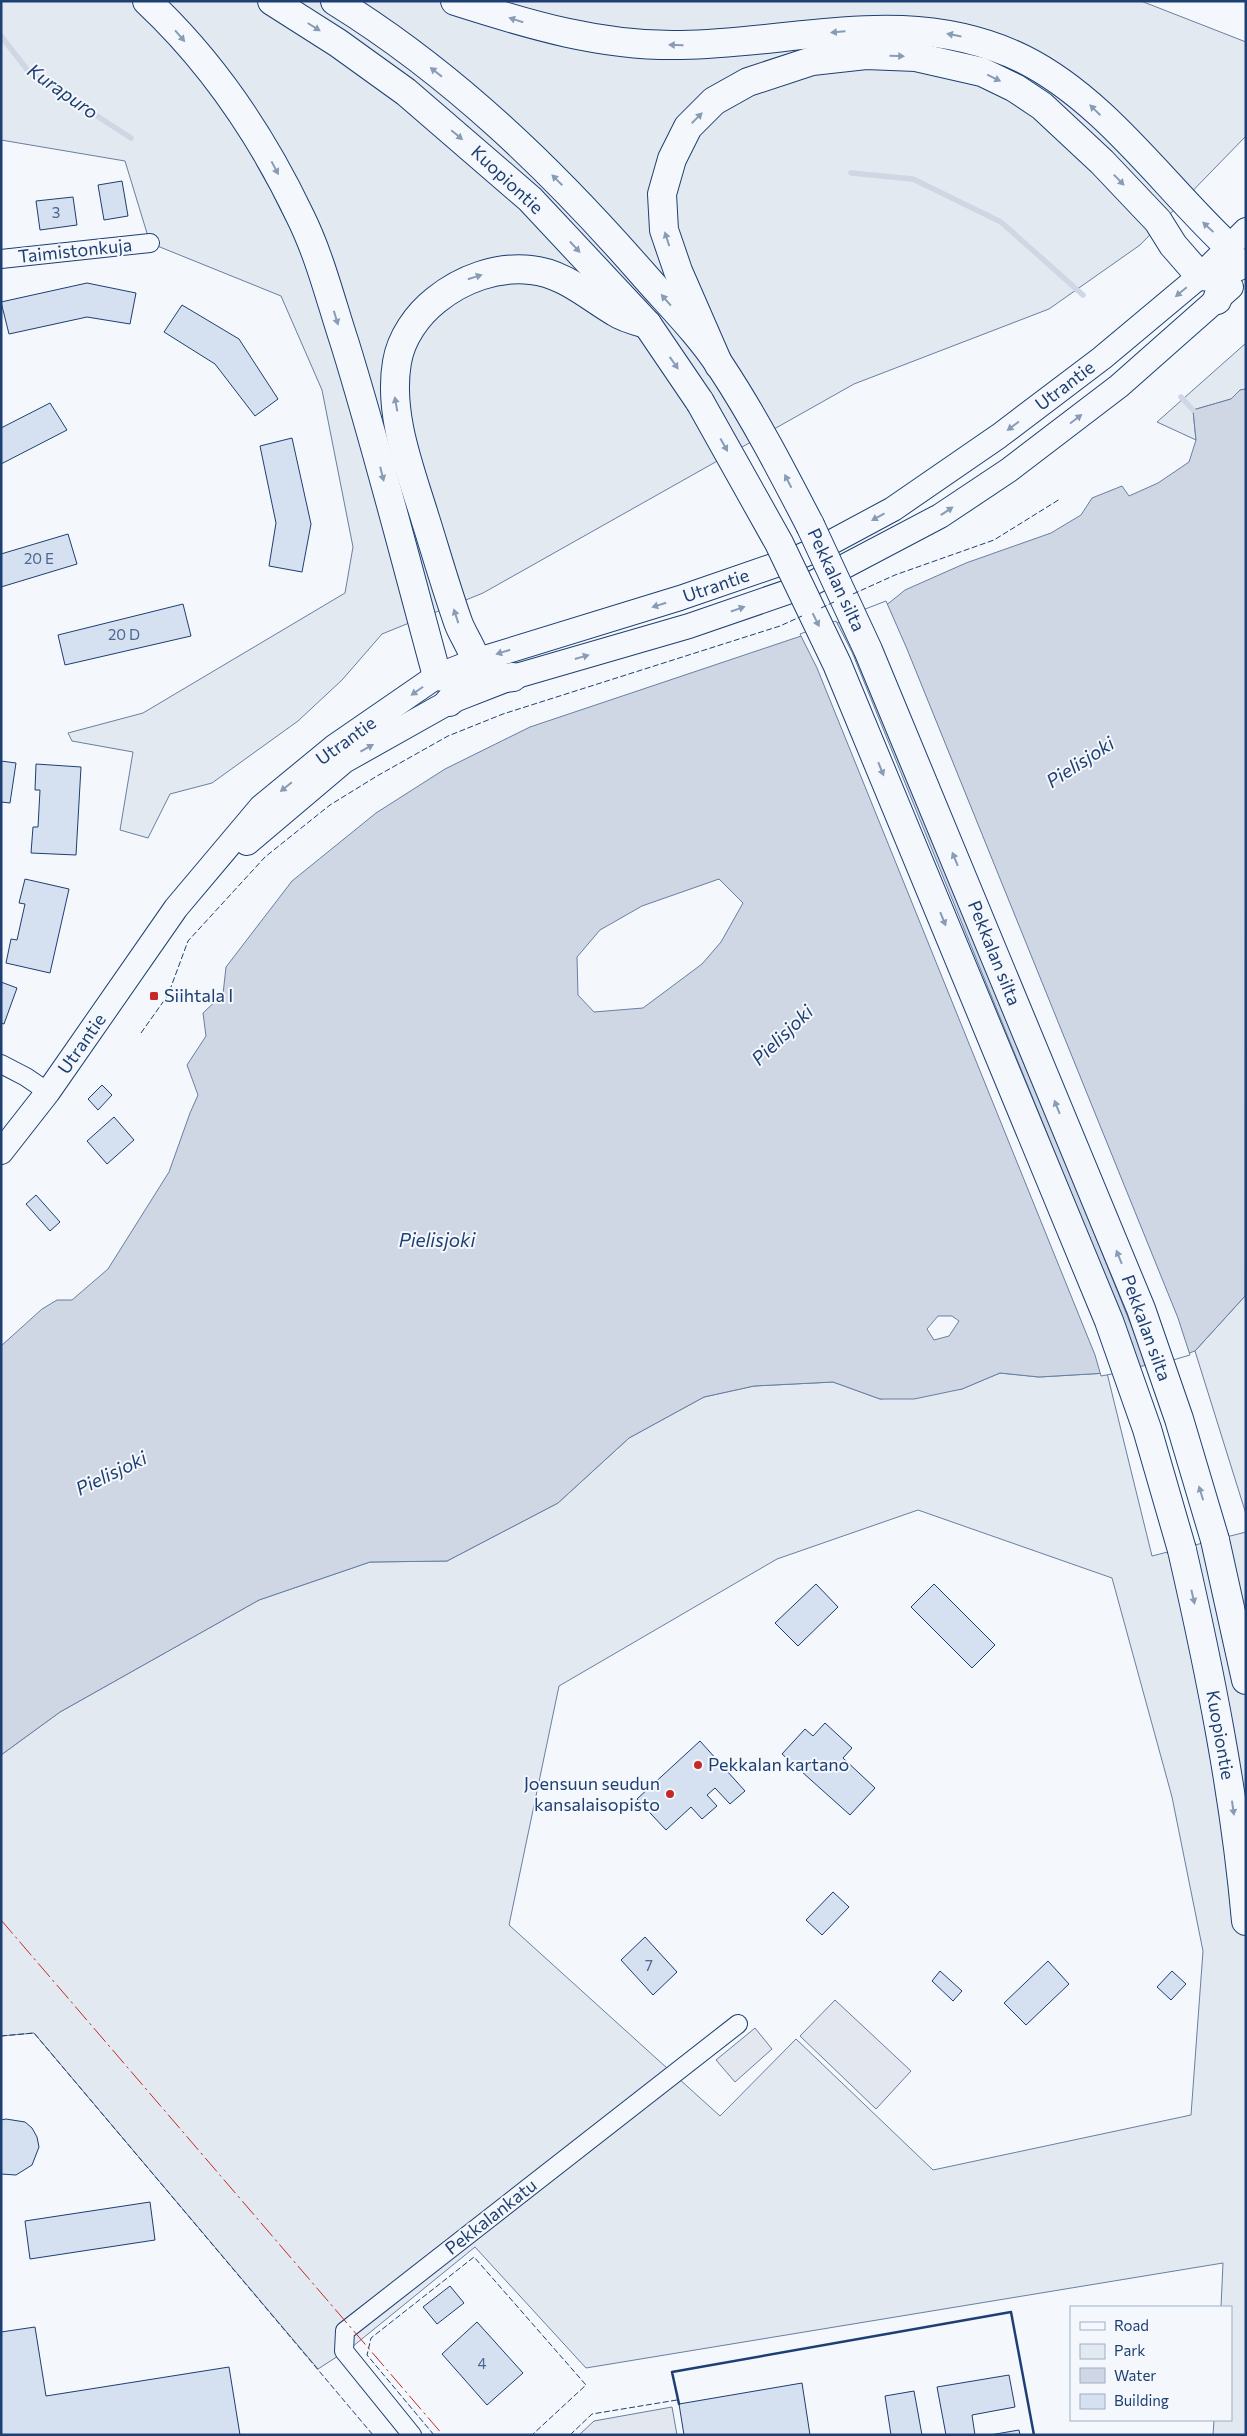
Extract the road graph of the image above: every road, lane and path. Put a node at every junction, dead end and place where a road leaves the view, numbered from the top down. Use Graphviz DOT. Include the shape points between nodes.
graph roads {
  1 [pos="147,1"];
  2 [pos="272,1"];
  3 [pos="335,1"];
  4 [pos="455,1"];
  5 [pos="150,243"];
  6 [pos="1239,257"];
  7 [pos="1,259"];
  8 [pos="1200,276"];
  9 [pos="1217,300"];
  10 [pos="647,324"];
  11 [pos="725,374"];
  12 [pos="700,402"];
  13 [pos="473,671"];
  14 [pos="437,676"];
  15 [pos="513,677"];
  16 [pos="449,702"];
  17 [pos="176,908"];
  18 [pos="1,1064"];
  19 [pos="48,1092"];
  20 [pos="1,1152"];
  21 [pos="1215,1540"];
  22 [pos="1182,1550"];
  23 [pos="1246,1680"];
  24 [pos="1246,1922"];
  25 [pos="738,2024"];
  26 [pos="412,2435"];
  1 -- 14 [label="highway, one-way" via="218,80 265,150 301,217 365,408"];
  2 -- 10 [label="highway, Kuopiontie, one-way" via="406,92 467,144 530,199"];
  11 -- 3 [label="highway, Kuopiontie, one-way" via="633,262 558,180 435,71"];
  6 -- 4 [label="highway, one-way" via="1072,90 1023,60 987,44 932,31 886,29 737,42 644,44 602,41 531,25"];
  5 -- 7 [label="street, Taimistonkuja"];
  6 -- 8 [label="highway" via="1213,277"];
  6 -- 9 [label="highway"];
  11 -- 8 [label="highway, one-way" via="678,271 664,230 662,194 672,159 688,127 714,101 748,82 812,61 866,56 916,57 982,72 1015,88 1042,106 1102,162 1158,221 1173,245"];
  8 -- 13 [label="main road, Utrantie, one-way" via="1102,358 999,436 893,509 826,546"];
  15 -- 9 [label="main road, Utrantie, one-way" via="689,626 811,584 875,551 940,516 1009,470 1119,386"];
  10 -- 12 [label="highway, Kuopiontie, one-way"];
  13 -- 10 [label="highway, one-way" via="403,445 394,393 397,361 408,332 424,309 469,279 498,271 523,270 568,282 617,314"];
  21 -- 11 [label="highway, Pekkalan silta, one-way, bridge" via="1179,1419 1141,1309 868,650 772,450"];
  12 -- 22 [label="highway, Pekkalan silta, one-way, bridge" via="779,544 841,673 1109,1321 1147,1429"];
  13 -- 14 [label="highway"];
  13 -- 15 [label="highway"];
  13 -- 16 [label="highway"];
  14 -- 17 [label="main road, Utrantie, one-way" via="334,747 261,807"];
  15 -- 16 [label="main road, Utrantie"];
  17 -- 16 [label="main road, Utrantie, one-way" via="273,819 344,761"];
  17 -- 19 [label="main road, Utrantie"];
  18 -- 19 [label="street"];
  19 -- 20 [label="main road, Utrantie"];
  21 -- 23 [label="highway, Kuopiontie"];
  22 -- 24 [label="highway, Kuopiontie, one-way" via="1226,1762"];
  25 -- 26 [label="street, Pekkalankatu" via="345,2331 344,2351"];
}
